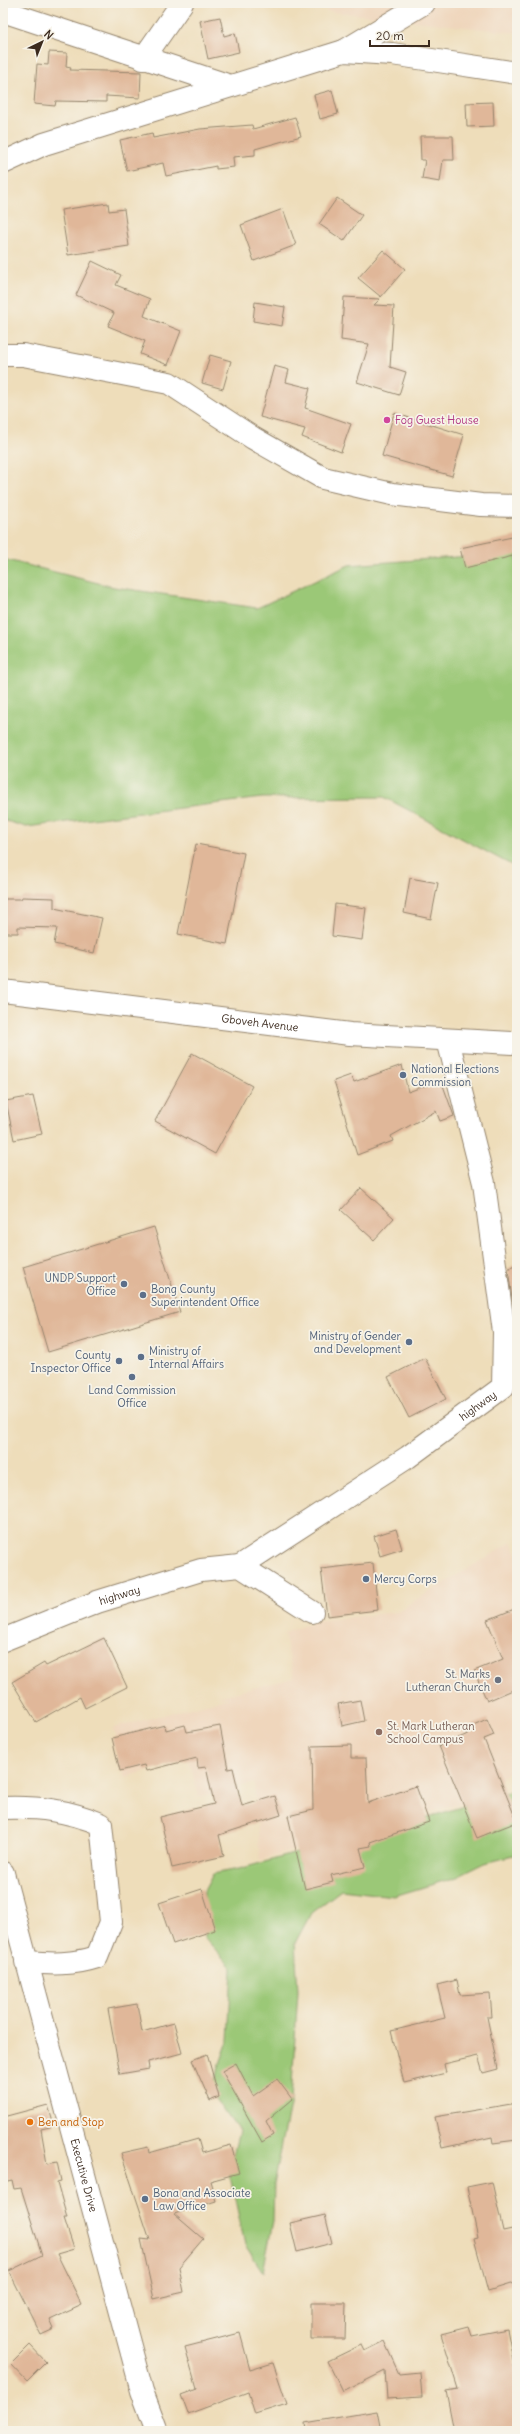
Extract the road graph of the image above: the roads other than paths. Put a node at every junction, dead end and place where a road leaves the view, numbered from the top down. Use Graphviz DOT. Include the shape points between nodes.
graph roads {
  1 [pos="182,3"];
  2 [pos="424,3"];
  3 [pos="3,11"];
  4 [pos="344,51"];
  5 [pos="143,59"];
  6 [pos="517,73"];
  7 [pos="230,86"];
  8 [pos="3,163"];
  9 [pos="3,354"];
  10 [pos="517,506"];
  11 [pos="3,991"];
  12 [pos="448,1040"];
  13 [pos="515,1043"];
  14 [pos="240,1566"];
  15 [pos="312,1612"];
  16 [pos="3,1640"];
  17 [pos="3,1808"];
  18 [pos="3,1873"];
  19 [pos="26,1962"];
  20 [pos="157,2431"];
  1 -- 5 [label="street"];
  2 -- 4 [label="street"];
  3 -- 5 [label="street"];
  4 -- 6 [label="street" via="392,54"];
  4 -- 7 [label="street"];
  5 -- 7 [label="street"];
  7 -- 8 [label="street" via="44,144"];
  9 -- 10 [label="street" via="23,355 169,383 253,438 323,478 392,494 481,505"];
  11 -- 12 [label="street, Gboveh Avenue" via="350,1034"];
  12 -- 13 [label="street, Gboveh Avenue"];
  12 -- 14 [label="street, highway" via="484,1183 504,1332 503,1387 408,1457"];
  14 -- 15 [label="street"];
  14 -- 16 [label="street, highway" via="202,1570 97,1602"];
  17 -- 19 [label="street" via="38,1807 77,1814 101,1824 111,1922 97,1957 83,1962 61,1964"];
  18 -- 19 [label="street, Executive Drive"];
  19 -- 20 [label="street, Executive Drive" via="142,2391"];
}
